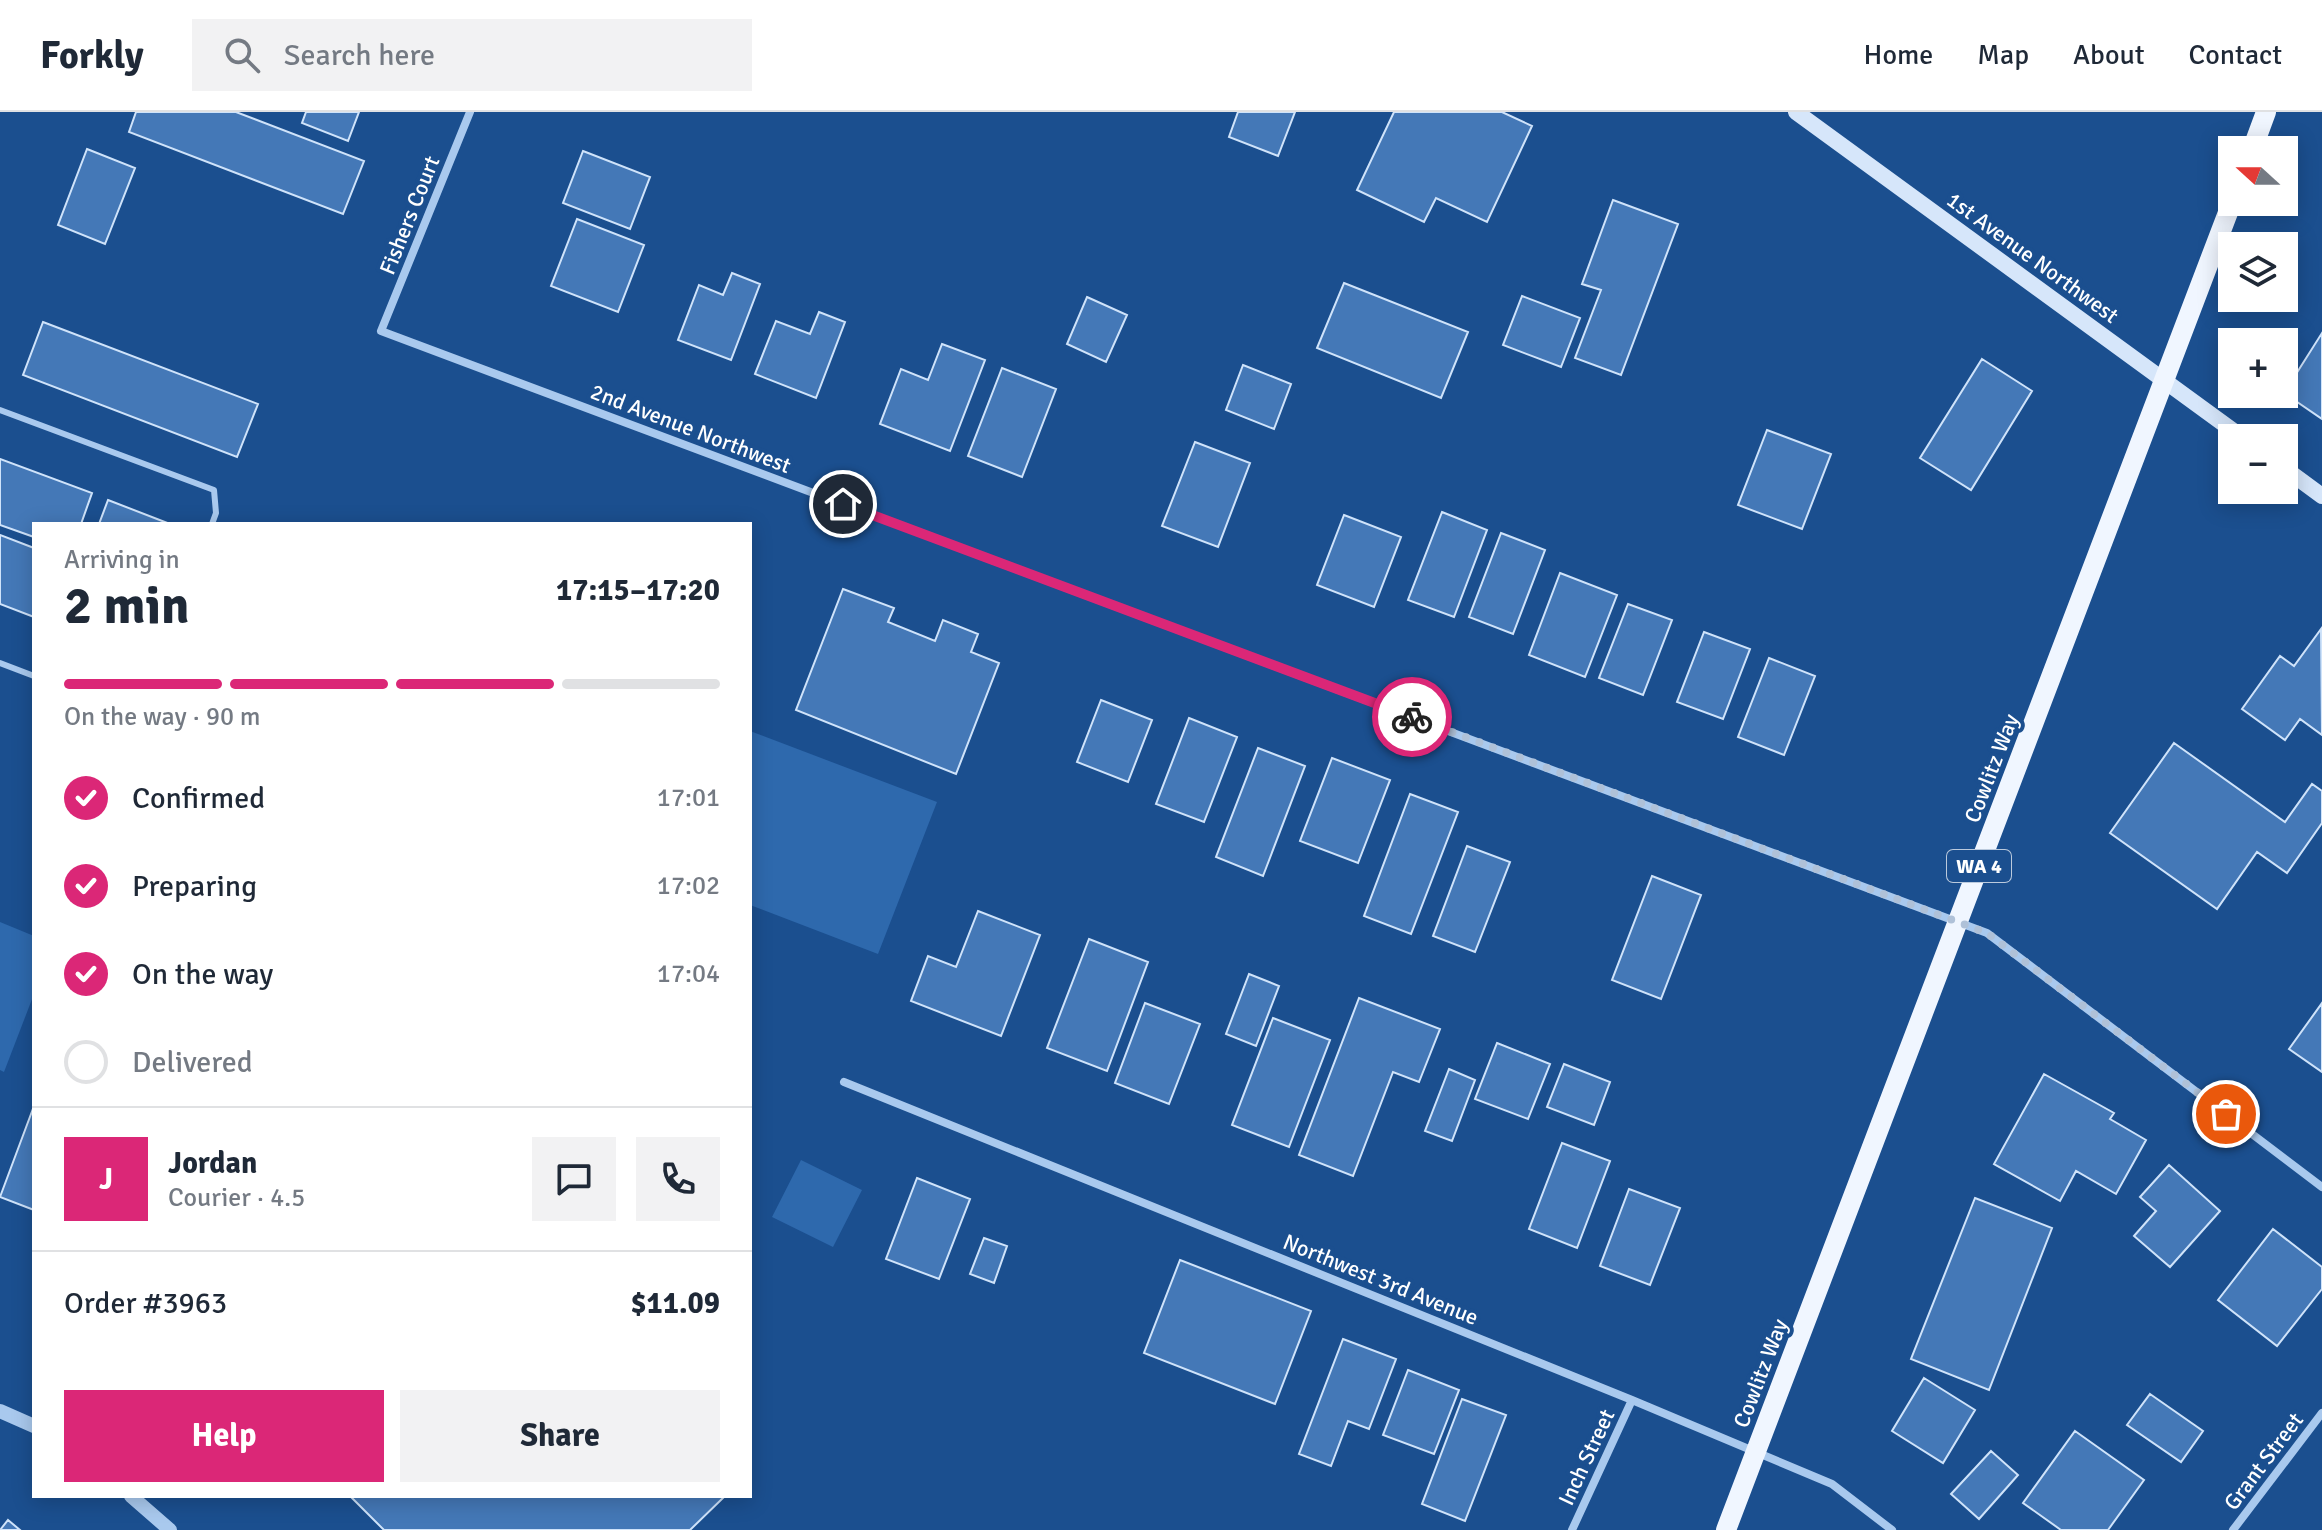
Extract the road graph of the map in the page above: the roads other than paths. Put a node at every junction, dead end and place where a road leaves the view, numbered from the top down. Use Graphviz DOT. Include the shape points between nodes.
graph roads {
  1 [pos="470,112"];
  2 [pos="1796,112"];
  3 [pos="2266,112"];
  4 [pos="2257,136"];
  5 [pos="2227,216"];
  6 [pos="381,331"];
  7 [pos="0,410"];
  8 [pos="2224,424"];
  9 [pos="2298,478"];
  10 [pos="2322,496"];
  11 [pos="213,522"];
  12 [pos="0,663"];
  13 [pos="32,675"];
  14 [pos="844,1082"];
  15 [pos="2322,1187"];
  16 [pos="1632,1400"];
  17 [pos="0,1411"];
  18 [pos="2322,1413"];
  19 [pos="32,1425"];
  20 [pos="133,1498"];
  21 [pos="170,1530"];
  22 [pos="1572,1530"];
  23 [pos="1726,1530"];
  24 [pos="1892,1530"];
  25 [pos="2233,1530"];
  1 -- 6 [label="street, Fishers Court"];
  2 -- 8 [label="main road, 1st Avenue Northwest"];
  3 -- 4 [label="main road"];
  5 -- 23 [label="main road, Cowlitz Way / WA 4, bridge"];
  6 -- 15 [label="street, 2nd Avenue Northwest" via="1987,933"];
  7 -- 11 [label="lane" via="214,490"];
  9 -- 10 [label="main road"];
  12 -- 13 [label="lane"];
  14 -- 16 [label="street, Northwest 3rd Avenue"];
  16 -- 22 [label="street, Inch Street"];
  16 -- 24 [label="street, Northwest 3rd Avenue" via="1832,1484"];
  17 -- 19 [label="street"];
  18 -- 25 [label="street, Grant Street"];
  20 -- 21 [label="street"];
}
